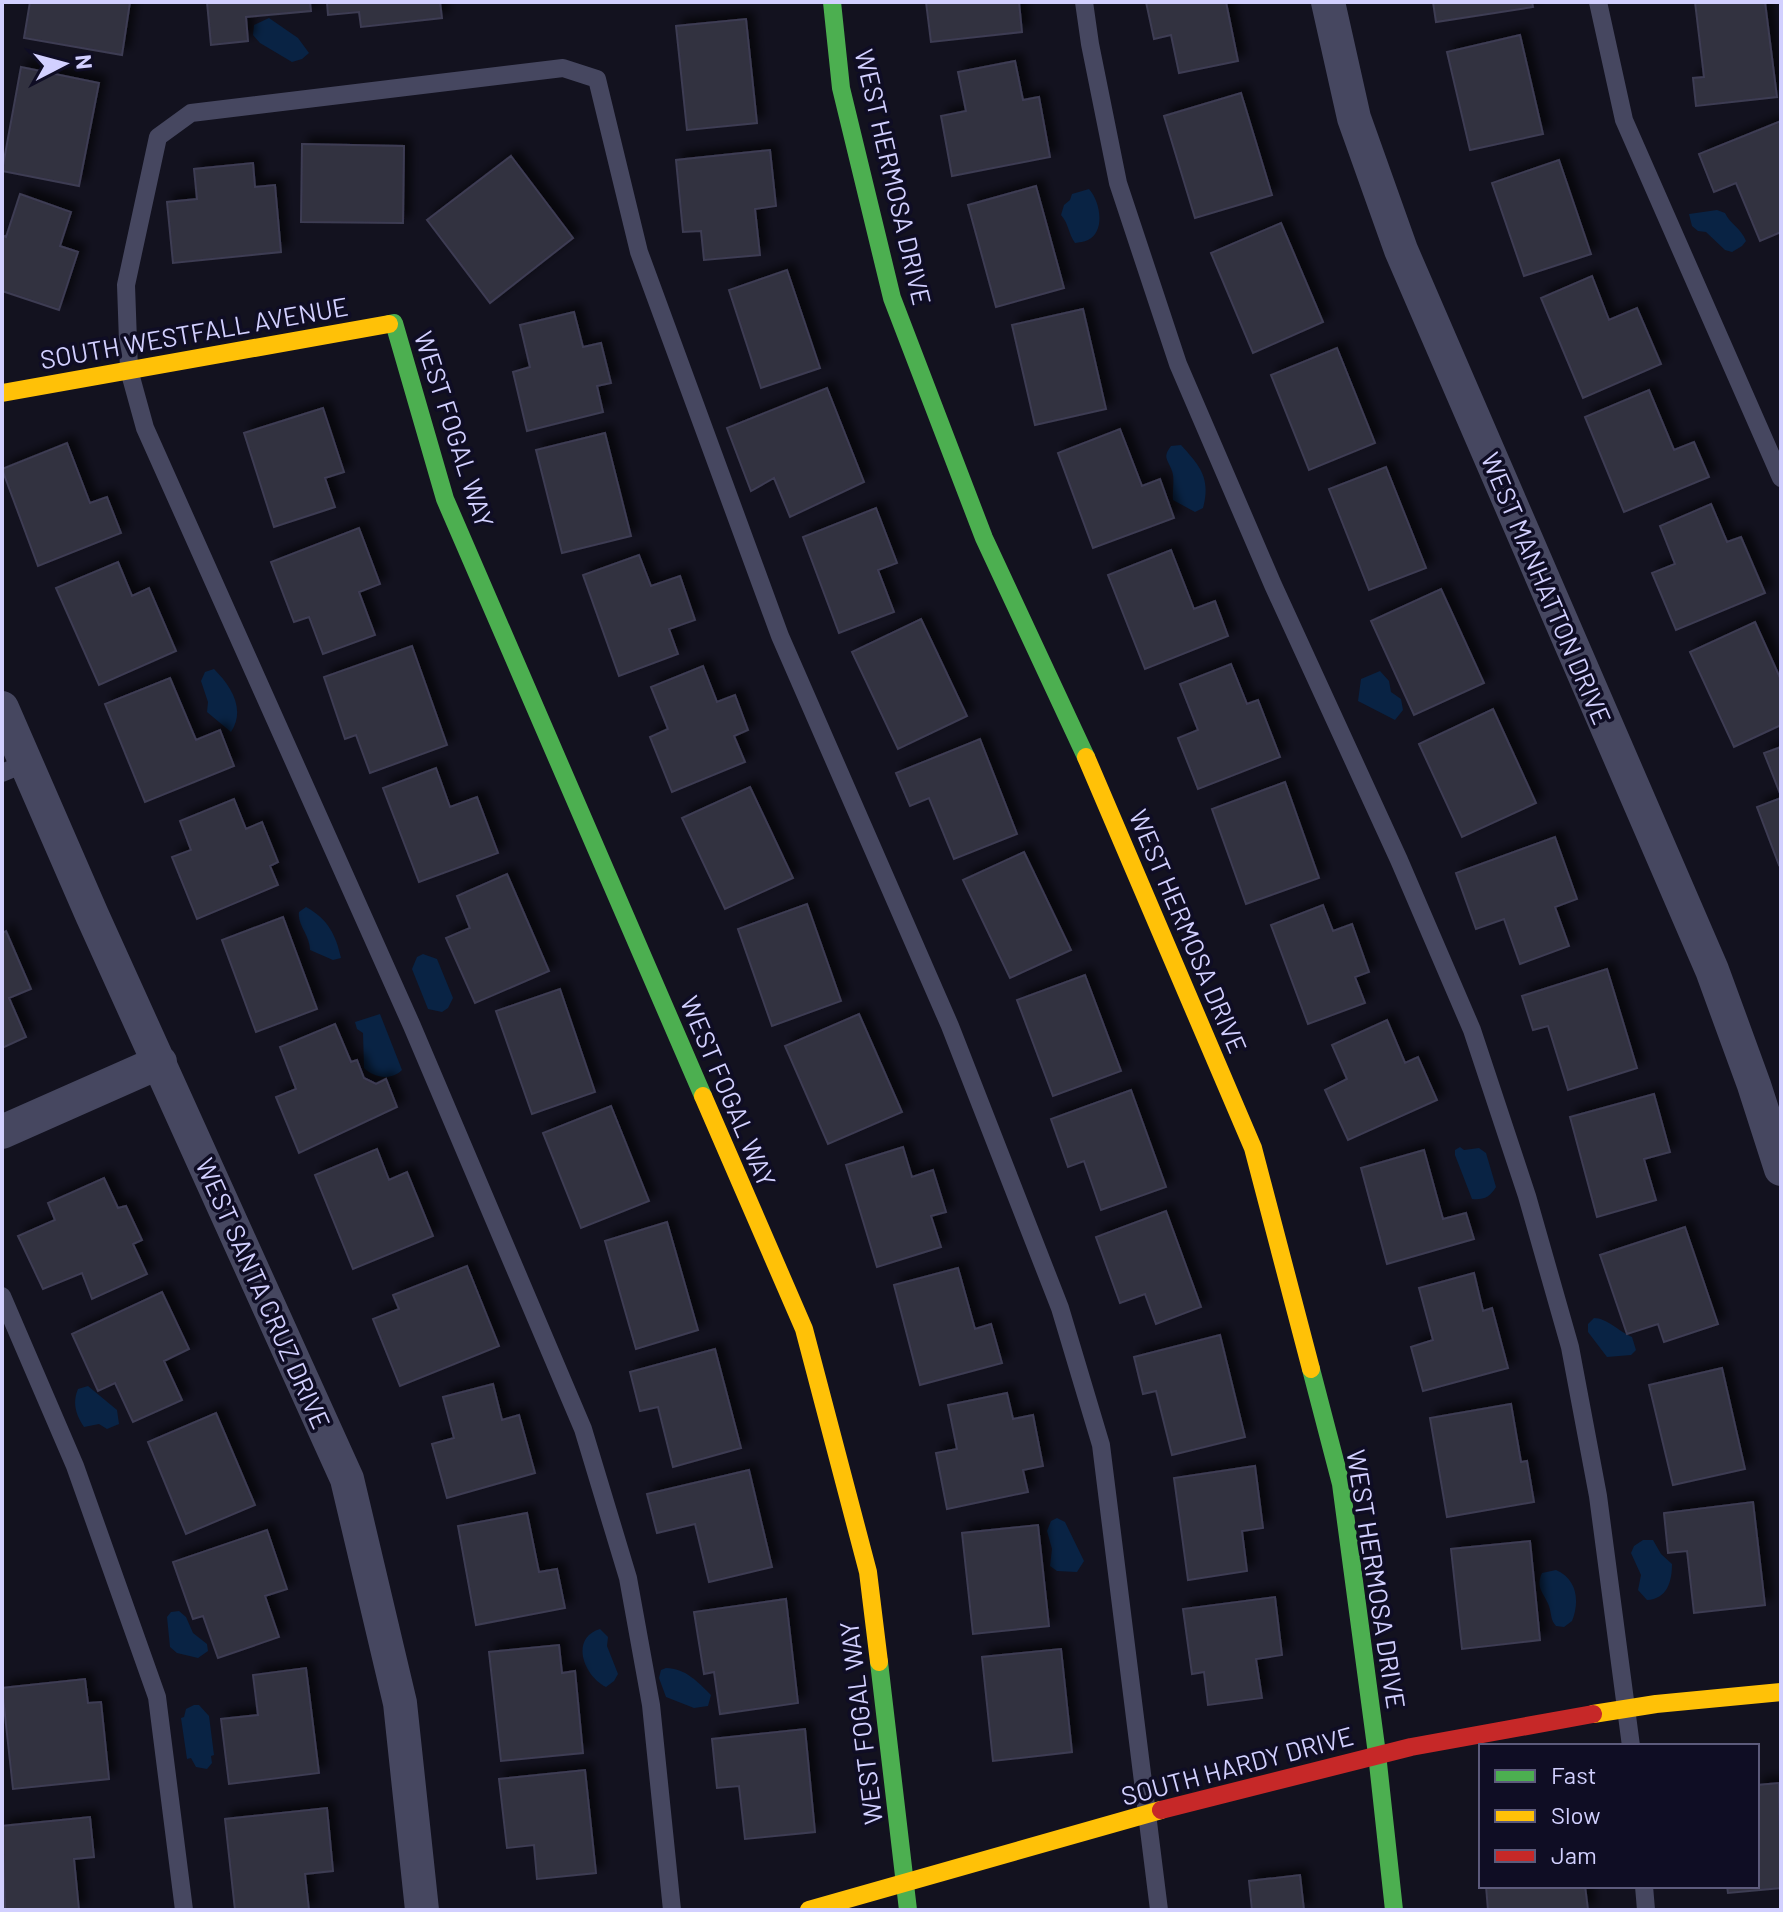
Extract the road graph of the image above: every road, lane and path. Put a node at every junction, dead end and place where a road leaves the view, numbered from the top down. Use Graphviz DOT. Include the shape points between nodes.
graph roads {
  1 [pos="832,2"];
  2 [pos="1084,2"];
  3 [pos="1328,2"];
  4 [pos="1598,2"];
  5 [pos="394,323"];
  6 [pos="129,370"];
  7 [pos="2,393"];
  8 [pos="1781,478"];
  9 [pos="2,708"];
  10 [pos="14,768"];
  11 [pos="160,1062"];
  12 [pos="2,1132"];
  13 [pos="1781,1169"];
  14 [pos="2,1296"];
  15 [pos="1781,1692"];
  16 [pos="1627,1707"];
  17 [pos="1631,1744"];
  18 [pos="1377,1754"];
  19 [pos="1149,1815"];
  20 [pos="905,1883"];
  21 [pos="1644,1888"];
  22 [pos="184,1910"];
  23 [pos="422,1910"];
  24 [pos="672,1910"];
  25 [pos="809,1910"];
  26 [pos="908,1910"];
  27 [pos="1159,1910"];
  28 [pos="1394,1910"];
  29 [pos="1646,1910"];
  1 -- 18 [label="street, WEST HERMOSA DRIVE" via="841,88 892,298 984,538 1095,776 1253,1148 1341,1484"];
  2 -- 16 [label="lane" via="1118,183 1178,364 1472,1030 1527,1196 1570,1347 1598,1496"];
  3 -- 13 [label="street, WEST MANHATTON DRIVE" via="1354,118 1401,250 1712,970"];
  4 -- 8 [label="lane" via="1624,120"];
  5 -- 6 [label="street, SOUTH WESTFALL AVENUE"];
  5 -- 20 [label="street, WEST FOGAL WAY" via="445,499 804,1329 868,1572"];
  6 -- 7 [label="street, SOUTH WESTFALL AVENUE"];
  6 -- 19 [label="lane" via="126,285 158,137 191,113 563,68 597,79 639,252 780,636 950,1026 1060,1308 1101,1445"];
  6 -- 24 [label="lane" via="145,428 412,1026 583,1429 628,1578 651,1705"];
  9 -- 10 [label="street, WEST SANTA CRUZ DRIVE"];
  10 -- 11 [label="street, WEST SANTA CRUZ DRIVE"];
  11 -- 12 [label="street"];
  11 -- 23 [label="street, WEST SANTA CRUZ DRIVE" via="347,1479 400,1703"];
  14 -- 22 [label="lane" via="75,1466 157,1697"];
  15 -- 16 [label="street, SOUTH HARDY DRIVE"];
  16 -- 17 [label="lane"];
  16 -- 18 [label="street, SOUTH HARDY DRIVE"];
  18 -- 19 [label="street, SOUTH HARDY DRIVE"];
  18 -- 28 [label="street, WEST HERMOSA DRIVE"];
  19 -- 20 [label="street, SOUTH HARDY DRIVE"];
  19 -- 27 [label="lane"];
  20 -- 25 [label="street, SOUTH HARDY DRIVE"];
  20 -- 26 [label="street, WEST FOGAL WAY"];
  21 -- 29 [label="lane"];
}
